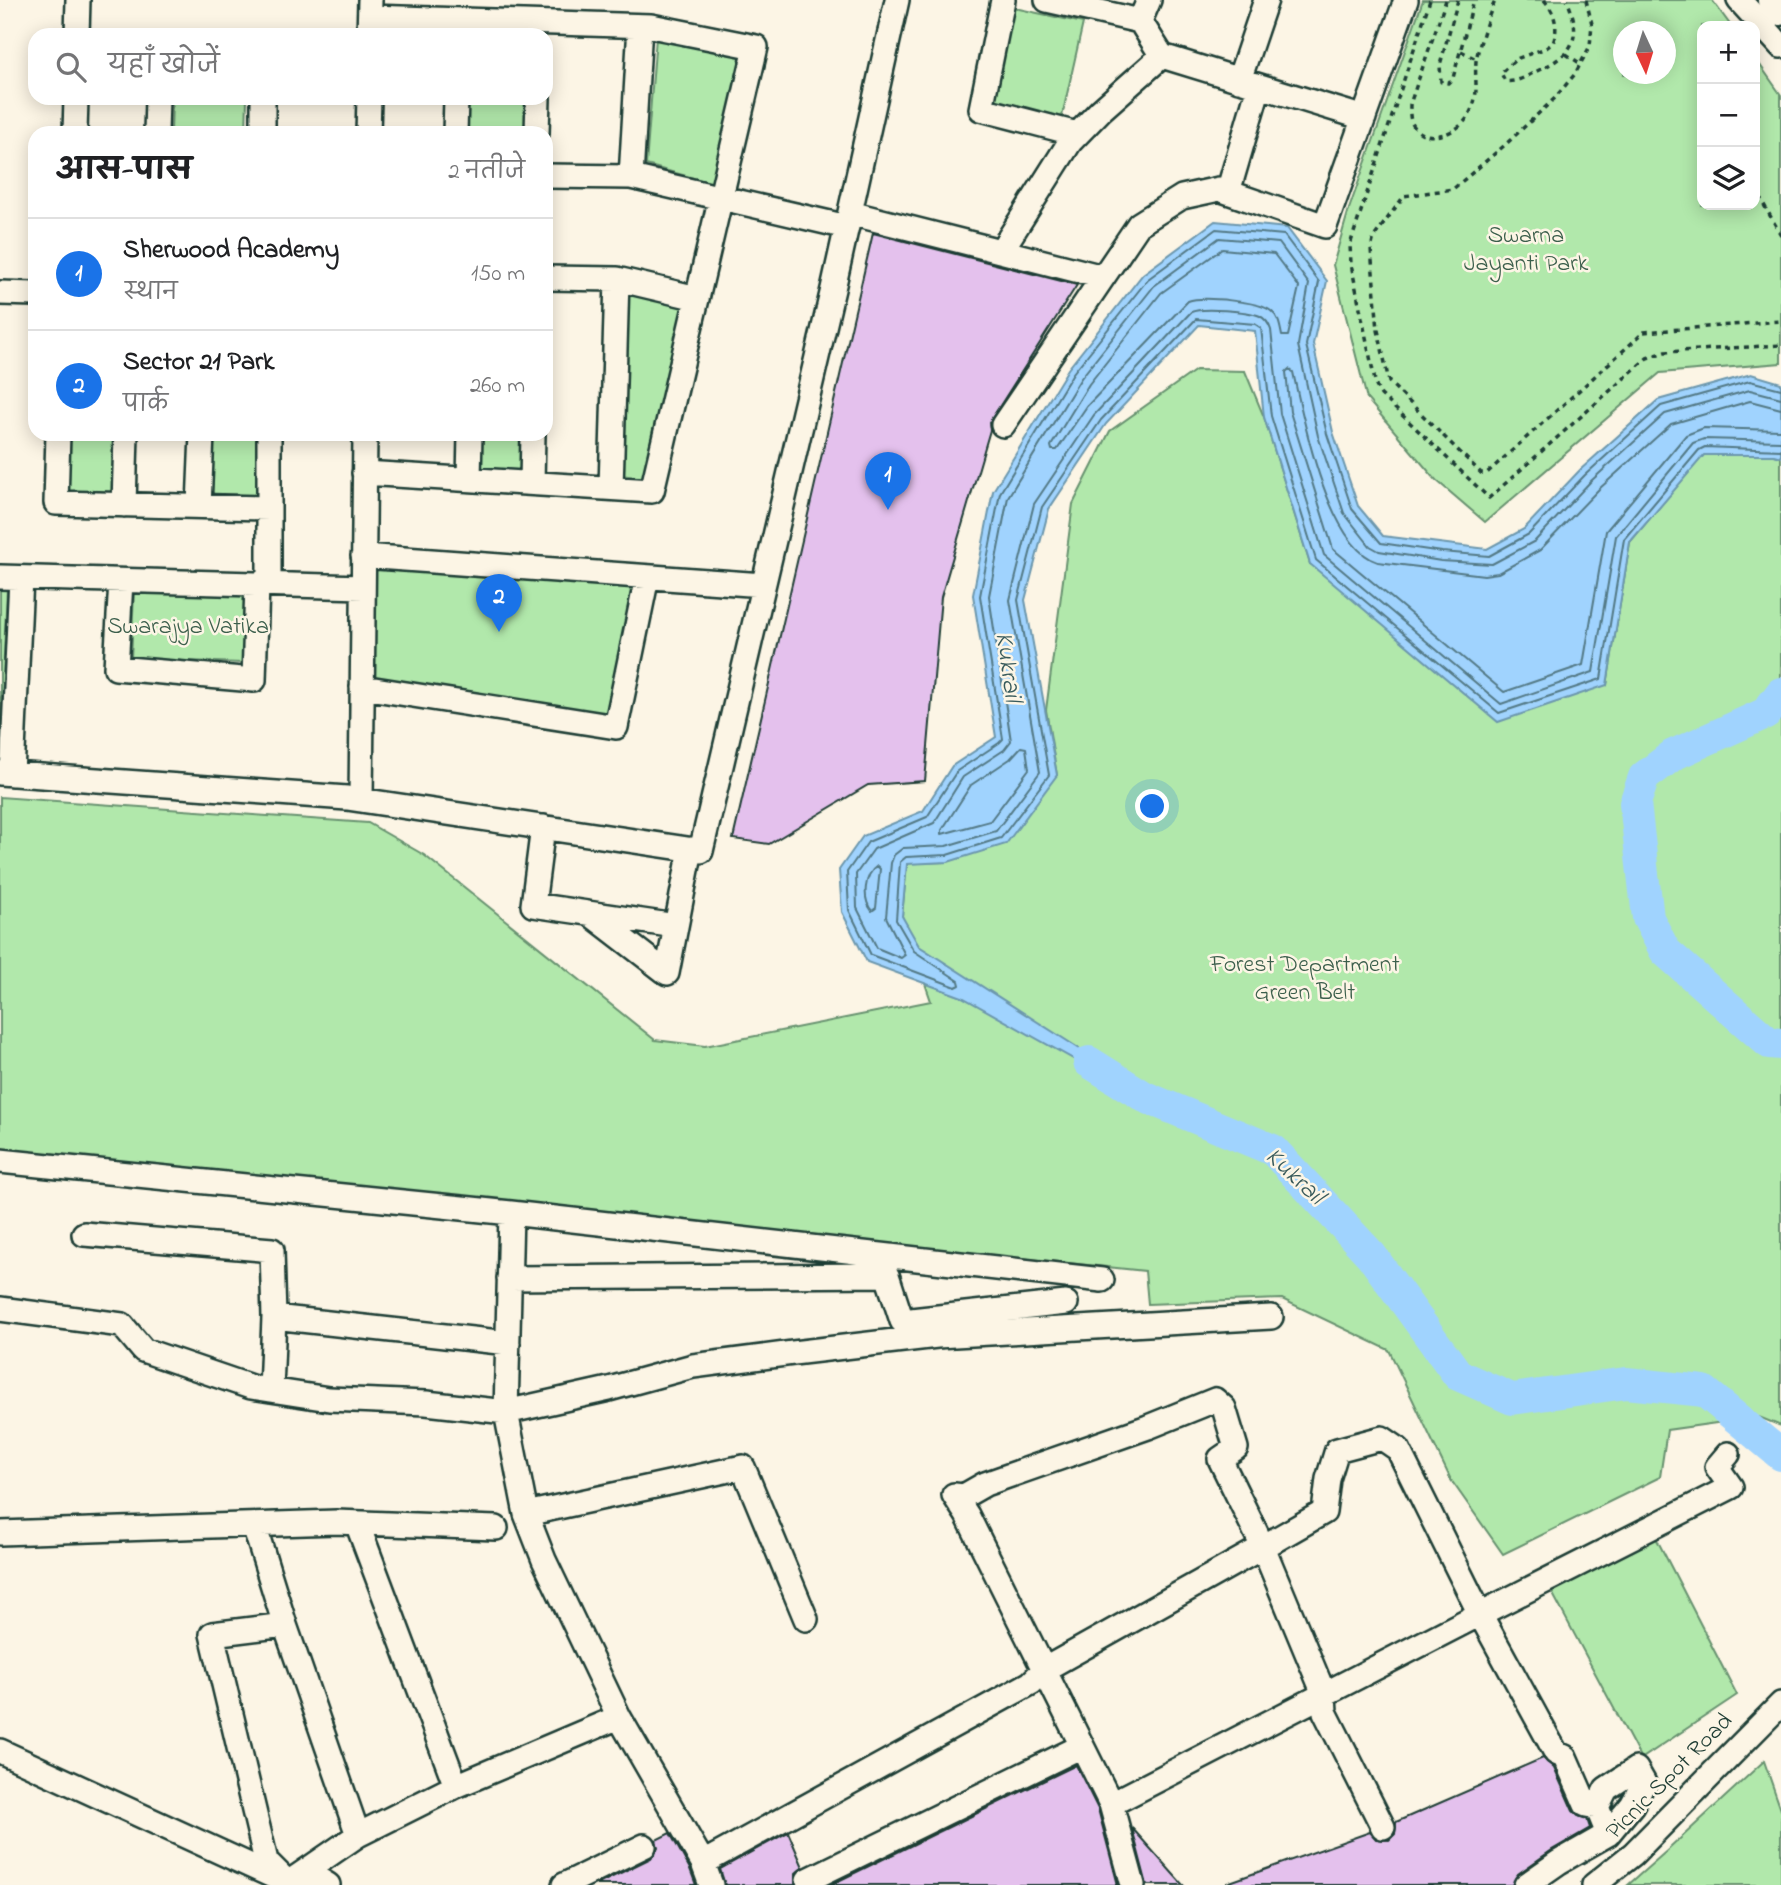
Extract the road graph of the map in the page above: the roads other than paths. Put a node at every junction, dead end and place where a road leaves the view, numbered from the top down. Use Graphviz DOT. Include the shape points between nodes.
graph roads {
  1 [pos="78,0"];
  2 [pos="897,0"];
  3 [pos="1003,0"];
  4 [pos="1046,0"];
  5 [pos="1266,0"];
  6 [pos="1406,0"];
  7 [pos="1739,0"];
  8 [pos="1773,0"];
  9 [pos="1781,9"];
  10 [pos="1145,11"];
  11 [pos="370,18"];
  12 [pos="640,26"];
  13 [pos="77,28"];
  14 [pos="457,28"];
  15 [pos="553,29"];
  16 [pos="1781,46"];
  17 [pos="1162,57"];
  18 [pos="1249,83"];
  19 [pos="76,105"];
  20 [pos="157,105"];
  21 [pos="263,105"];
  22 [pos="369,105"];
  23 [pos="456,105"];
  24 [pos="538,105"];
  25 [pos="1364,118"];
  26 [pos="75,126"];
  27 [pos="156,126"];
  28 [pos="263,126"];
  29 [pos="368,126"];
  30 [pos="455,126"];
  31 [pos="537,126"];
  32 [pos="1077,134"];
  33 [pos="553,176"];
  34 [pos="631,177"];
  35 [pos="1228,192"];
  36 [pos="720,198"];
  37 [pos="848,220"];
  38 [pos="1001,251"];
  39 [pos="1103,277"];
  40 [pos="553,278"];
  41 [pos="617,279"];
  42 [pos="0,293"];
  43 [pos="28,294"];
  44 [pos="697,298"];
  45 [pos="1003,425"];
  46 [pos="58,441"];
  47 [pos="127,441"];
  48 [pos="202,441"];
  49 [pos="269,441"];
  50 [pos="365,441"];
  51 [pos="470,441"];
  52 [pos="533,441"];
  53 [pos="364,472"];
  54 [pos="469,479"];
  55 [pos="532,483"];
  56 [pos="611,488"];
  57 [pos="124,505"];
  58 [pos="199,506"];
  59 [pos="269,508"];
  60 [pos="363,556"];
  61 [pos="647,577"];
  62 [pos="11,578"];
  63 [pos="121,581"];
  64 [pos="263,584"];
  65 [pos="764,585"];
  66 [pos="363,587"];
  67 [pos="362,687"];
  68 [pos="6,774"];
  69 [pos="360,800"];
  70 [pos="543,827"];
  71 [pos="691,849"];
  72 [pos="591,914"];
  73 [pos="676,926"];
  74 [pos="0,1161"];
  75 [pos="511,1213"];
  76 [pos="84,1234"];
  77 [pos="509,1278"];
  78 [pos="1102,1280"];
  79 [pos="1066,1303"];
  80 [pos="0,1310"];
  81 [pos="274,1317"];
  82 [pos="1271,1317"];
  83 [pos="508,1343"];
  84 [pos="271,1390"];
  85 [pos="506,1412"];
  86 [pos="1728,1454"];
  87 [pos="526,1514"];
  88 [pos="357,1523"];
  89 [pos="254,1525"];
  90 [pos="496,1528"];
  91 [pos="0,1533"];
  92 [pos="1263,1547"];
  93 [pos="1480,1614"];
  94 [pos="806,1619"];
  95 [pos="285,1625"];
  96 [pos="1045,1669"];
  97 [pos="1324,1694"];
  98 [pos="1781,1704"];
  99 [pos="619,1717"];
  100 [pos="1082,1746"];
  101 [pos="0,1751"];
  102 [pos="456,1786"];
  103 [pos="1111,1804"];
  104 [pos="1597,1807"];
  105 [pos="1384,1827"];
  106 [pos="1608,1834"];
  107 [pos="358,1835"];
  108 [pos="645,1846"];
  109 [pos="703,1863"];
  110 [pos="808,1880"];
  111 [pos="288,1884"];
  112 [pos="328,1885"];
  113 [pos="564,1885"];
  114 [pos="711,1885"];
  115 [pos="1133,1885"];
  116 [pos="1526,1885"];
  117 [pos="1594,1885"];
  1 -- 13 [label="street"];
  2 -- 37 [label="street"];
  3 -- 32 [label="street" via="981,109"];
  4 -- 10 [label="street"];
  5 -- 18 [label="street"];
  6 -- 25 [label="street"];
  7 -- 16 [label="street"];
  8 -- 9 [label="highway"];
  10 -- 17 [label="street"];
  11 -- 14 [label="street"];
  12 -- 15 [label="street"];
  12 -- 34 [label="street"];
  12 -- 36 [label="street" via="756,47"];
  17 -- 18 [label="street"];
  17 -- 32 [label="street"];
  18 -- 25 [label="street"];
  18 -- 35 [label="street"];
  19 -- 26 [label="street"];
  20 -- 27 [label="street"];
  21 -- 28 [label="street"];
  22 -- 29 [label="street"];
  23 -- 30 [label="street"];
  24 -- 31 [label="street"];
  25 -- 35 [label="street" via="1325,226"];
  32 -- 38 [label="street"];
  33 -- 34 [label="street"];
  34 -- 36 [label="street"];
  35 -- 39 [label="street" via="1219,188 1182,197 1139,224"];
  36 -- 37 [label="street"];
  36 -- 44 [label="street"];
  37 -- 38 [label="street"];
  37 -- 65 [label="street"];
  38 -- 39 [label="street"];
  39 -- 45 [label="street"];
  40 -- 41 [label="street"];
  41 -- 44 [label="street"];
  41 -- 56 [label="street"];
  42 -- 43 [label="street"];
  44 -- 56 [label="street" via="652,491"];
  46 -- 57 [label="street" via="57,503"];
  47 -- 57 [label="street"];
  48 -- 58 [label="street"];
  49 -- 59 [label="street"];
  50 -- 53 [label="street"];
  51 -- 54 [label="street"];
  52 -- 55 [label="street"];
  53 -- 54 [label="street"];
  53 -- 60 [label="street"];
  54 -- 55 [label="street"];
  55 -- 56 [label="street"];
  57 -- 58 [label="street"];
  58 -- 59 [label="street"];
  59 -- 64 [label="street"];
  60 -- 61 [label="street"];
  60 -- 66 [label="street"];
  61 -- 65 [label="street"];
  61 -- 67 [label="street" via="616,727"];
  62 -- 63 [label="street"];
  62 -- 68 [label="street"];
  63 -- 64 [label="street"];
  63 -- 64 [label="street" via="116,668 254,680"];
  64 -- 66 [label="street"];
  65 -- 71 [label="street" via="701,851"];
  66 -- 67 [label="street"];
  67 -- 69 [label="street"];
  68 -- 69 [label="street"];
  69 -- 70 [label="street"];
  70 -- 71 [label="street"];
  70 -- 72 [label="street" via="533,905"];
  71 -- 73 [label="street"];
  72 -- 73 [label="street"];
  72 -- 73 [label="street" via="667,973"];
  74 -- 75 [label="street"];
  75 -- 77 [label="street"];
  75 -- 78 [label="street"];
  76 -- 81 [label="street" via="272,1250"];
  77 -- 79 [label="street" via="887,1275 902,1321"];
  77 -- 83 [label="street"];
  80 -- 84 [label="street" via="122,1325 143,1350"];
  81 -- 83 [label="street"];
  81 -- 84 [label="street"];
  82 -- 85 [label="street" via="937,1336 793,1353 693,1366"];
  83 -- 85 [label="street"];
  84 -- 85 [label="street" via="329,1399"];
  85 -- 87 [label="street"];
  86 -- 93 [label="street" via="1717,1467 1731,1488"];
  87 -- 94 [label="street" via="743,1468"];
  87 -- 99 [label="street"];
  88 -- 89 [label="street"];
  88 -- 90 [label="street"];
  88 -- 102 [label="street"];
  89 -- 91 [label="street"];
  89 -- 95 [label="street"];
  92 -- 93 [label="street" via="1324,1512 1337,1450 1382,1438 1398,1449"];
  92 -- 96 [label="street"];
  92 -- 96 [label="street" via="1220,1459 1236,1448 1224,1408 1215,1400 985,1484 964,1496 954,1495"];
  92 -- 97 [label="street"];
  93 -- 97 [label="street"];
  93 -- 104 [label="street" via="1556,1753 1565,1757 1587,1805"];
  95 -- 107 [label="street"];
  95 -- 111 [label="street" via="212,1634 266,1861"];
  96 -- 100 [label="street"];
  96 -- 109 [label="street" via="1031,1683"];
  97 -- 103 [label="street"];
  97 -- 105 [label="street" via="1325,1712"];
  98 -- 117 [label="street, Picnic Spot Road" via="1633,1854"];
  99 -- 102 [label="street"];
  99 -- 109 [label="street"];
  100 -- 103 [label="street"];
  100 -- 110 [label="street"];
  101 -- 111 [label="street"];
  102 -- 107 [label="street"];
  103 -- 115 [label="street"];
  104 -- 106 [label="street"];
  104 -- 106 [label="street" via="1606,1789 1636,1769 1644,1783"];
  106 -- 116 [label="street"];
  107 -- 111 [label="street"];
  108 -- 113 [label="street"];
  109 -- 114 [label="street"];
  111 -- 112 [label="street" via="315,1877"];
}
